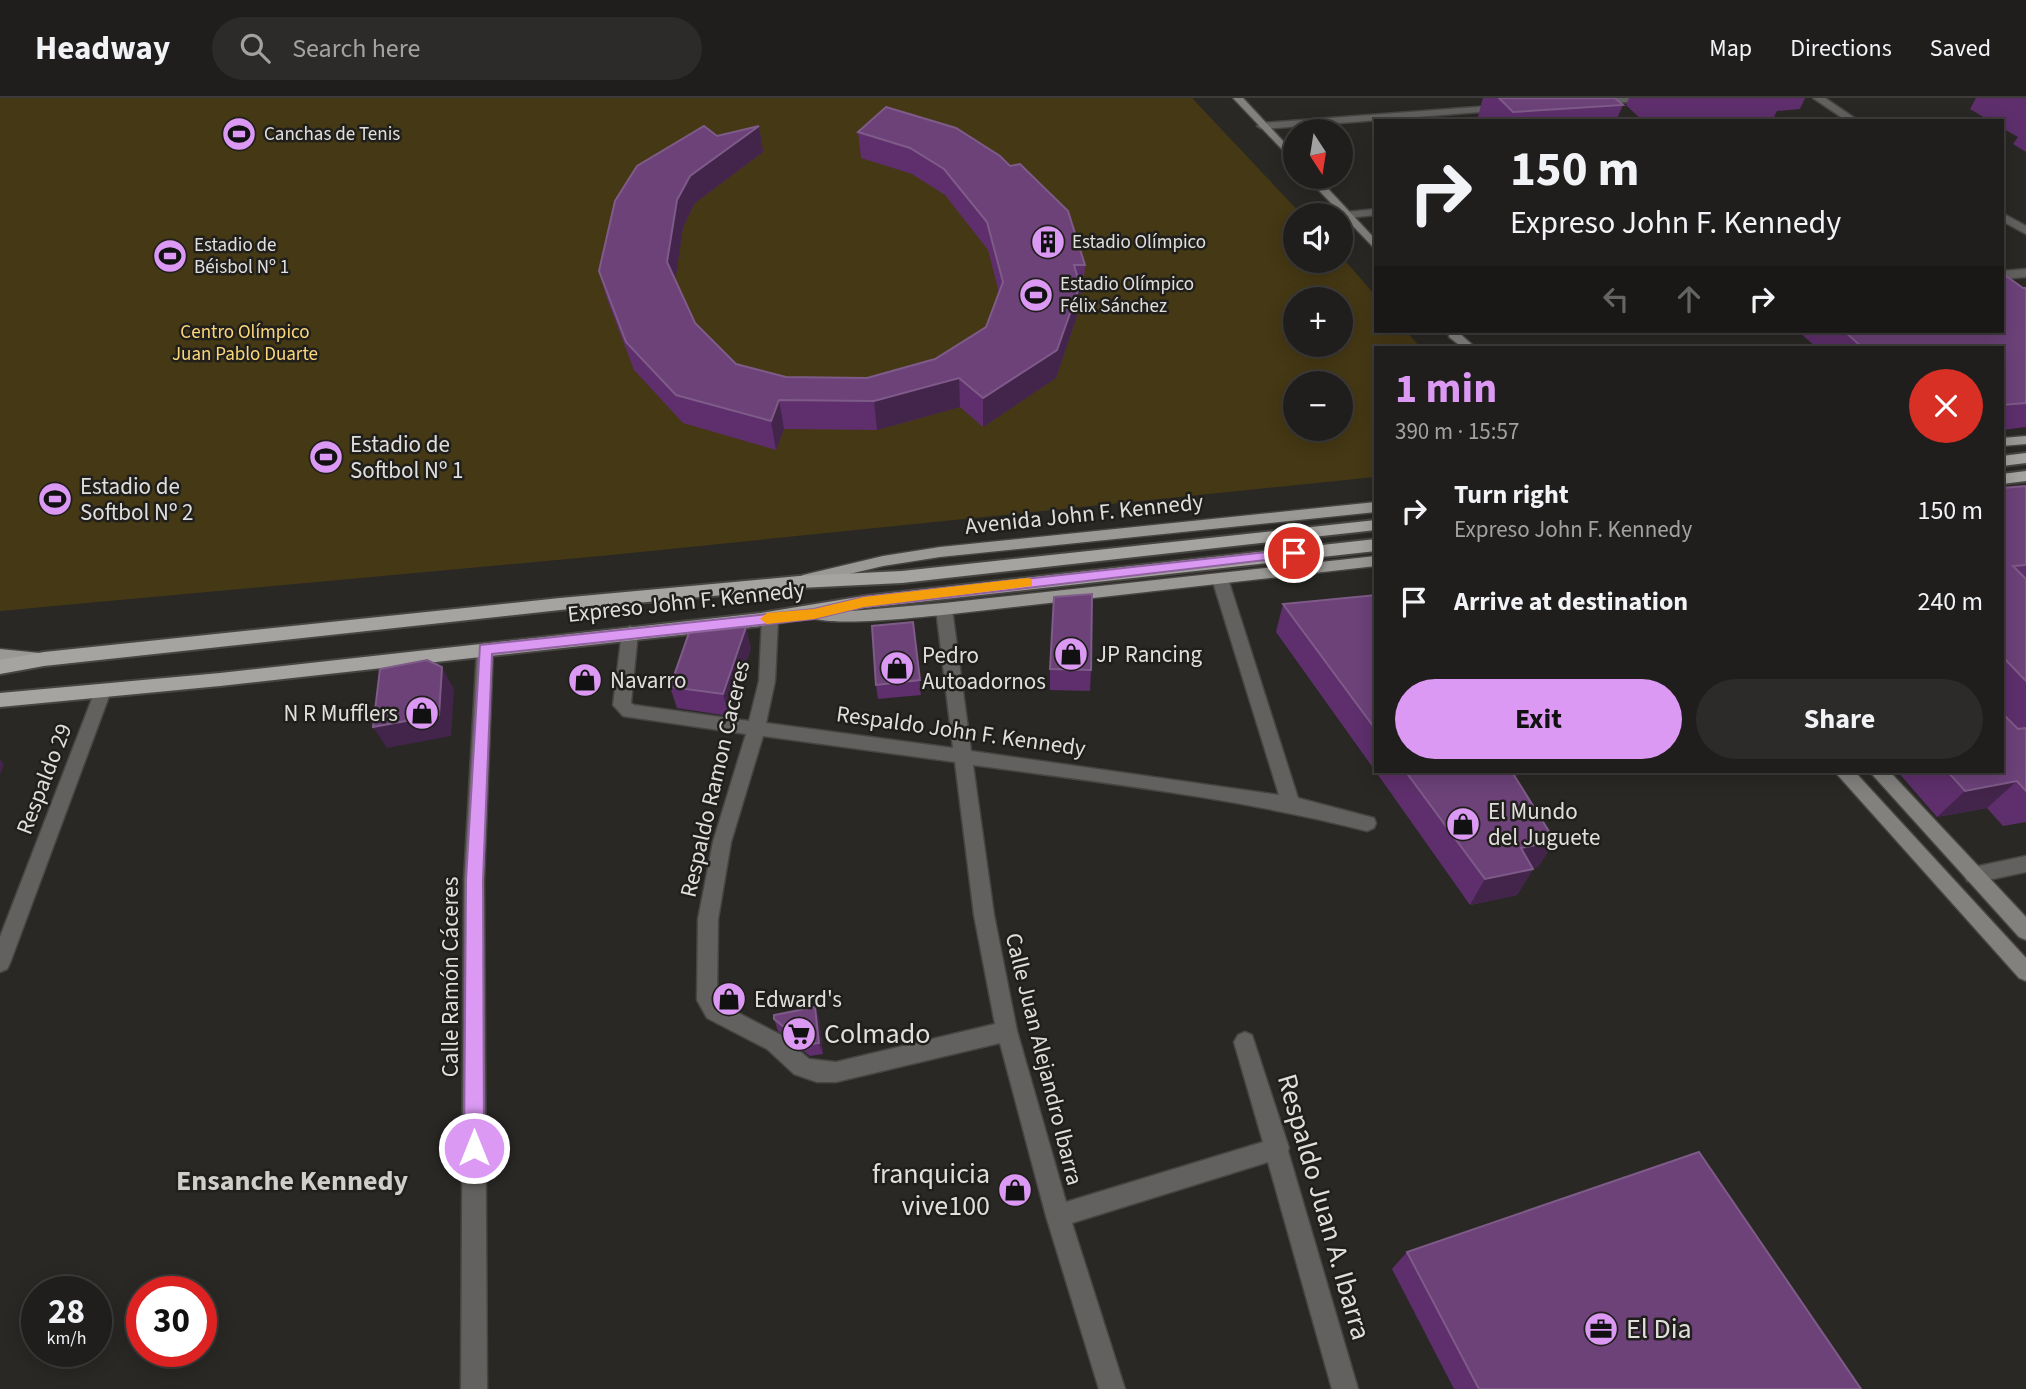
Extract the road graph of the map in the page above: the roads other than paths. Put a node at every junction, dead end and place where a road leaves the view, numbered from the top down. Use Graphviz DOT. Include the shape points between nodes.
graph roads {
  1 [pos="1238,98"];
  2 [pos="1475,98"];
  3 [pos="1645,98"];
  4 [pos="1818,98"];
  5 [pos="1579,103"];
  6 [pos="1513,107"];
  7 [pos="1486,109"];
  8 [pos="1851,119"];
  9 [pos="1262,126"];
  10 [pos="1283,148"];
  11 [pos="1322,189"];
  12 [pos="1336,203"];
  13 [pos="1374,212"];
  14 [pos="1353,214"];
  15 [pos="2004,217"];
  16 [pos="1353,222"];
  17 [pos="2026,231"];
  18 [pos="1374,245"];
  19 [pos="2026,273"];
  20 [pos="2004,275"];
  21 [pos="1451,333"];
  22 [pos="1467,346"];
  23 [pos="2026,440"];
  24 [pos="2004,442"];
  25 [pos="2026,458"];
  26 [pos="2004,461"];
  27 [pos="2026,476"];
  28 [pos="2004,479"];
  29 [pos="2026,491"];
  30 [pos="2004,494"];
  31 [pos="1372,508"];
  32 [pos="1374,525"];
  33 [pos="1374,545"];
  34 [pos="1374,561"];
  35 [pos="1220,579"];
  36 [pos="799,582"];
  37 [pos="944,609"];
  38 [pos="814,614"];
  39 [pos="770,618"];
  40 [pos="630,632"];
  41 [pos="485,649"];
  42 [pos="0,655"];
  43 [pos="44,659"];
  44 [pos="0,667"];
  45 [pos="103,691"];
  46 [pos="0,700"];
  47 [pos="756,729"];
  48 [pos="962,756"];
  49 [pos="1845,773"];
  50 [pos="1880,773"];
  51 [pos="1291,804"];
  52 [pos="1367,823"];
  53 [pos="2026,864"];
  54 [pos="1973,875"];
  55 [pos="2026,931"];
  56 [pos="0,963"];
  57 [pos="2026,972"];
  58 [pos="1007,1031"];
  59 [pos="1245,1042"];
  60 [pos="1278,1148"];
  61 [pos="1058,1216"];
  62 [pos="474,1389"];
  63 [pos="1112,1389"];
  64 [pos="1345,1389"];
  1 -- 9 [label="main road"];
  2 -- 7 [label="street"];
  3 -- 5 [label="street"];
  4 -- 8 [label="street"];
  6 -- 7 [label="street"];
  7 -- 9 [label="street"];
  9 -- 10 [label="main road"];
  11 -- 12 [label="main road"];
  13 -- 14 [label="street"];
  15 -- 17 [label="street"];
  16 -- 18 [label="main road"];
  19 -- 20 [label="street"];
  21 -- 22 [label="main road"];
  23 -- 24 [label="main road"];
  25 -- 26 [label="highway"];
  27 -- 28 [label="highway"];
  29 -- 30 [label="main road"];
  31 -- 36 [label="main road, Avenida John F. Kennedy" via="940,552"];
  32 -- 36 [label="highway, Expreso John F. Kennedy" via="902,578"];
  33 -- 38 [label="highway, Expreso John F. Kennedy" via="864,602"];
  34 -- 35 [label="main road"];
  35 -- 37 [label="main road"];
  35 -- 51 [label="street"];
  36 -- 43 [label="highway, Expreso John F. Kennedy"];
  37 -- 38 [label="main road" via="852,617"];
  37 -- 48 [label="street, Calle Juan Alejandro lbarra"];
  38 -- 39 [label="highway, Expreso John F. Kennedy"];
  39 -- 40 [label="highway, Expreso John F. Kennedy"];
  39 -- 47 [label="street, Respaldo Ramon Caceres" via="767,681"];
  40 -- 41 [label="highway, Expreso John F. Kennedy"];
  40 -- 47 [label="street, Respaldo John F. Kennedy" via="622,705 629,711"];
  41 -- 45 [label="highway, Expreso John F. Kennedy"];
  41 -- 62 [label="street, Calle Ramón Cáceres" via="474,880"];
  42 -- 43 [label="main road"];
  43 -- 44 [label="highway, Expreso John F. Kennedy"];
  45 -- 46 [label="highway, Expreso John F. Kennedy"];
  45 -- 56 [label="street, Respaldo 29"];
  47 -- 48 [label="street, Respaldo John F. Kennedy"];
  47 -- 58 [label="street, Respaldo Ramon Caceres" via="722,842 708,919 707,1000 715,1011 774,1042 802,1067 817,1072 836,1072"];
  48 -- 51 [label="street, Respaldo John F. Kennedy"];
  48 -- 58 [label="street, Calle Juan Alejandro lbarra" via="984,915"];
  49 -- 57 [label="main road"];
  50 -- 54 [label="main road"];
  51 -- 52 [label="street, Respaldo John F. Kennedy"];
  53 -- 54 [label="street"];
  54 -- 55 [label="main road"];
  58 -- 61 [label="street, Calle Juan Alejandro lbarra"];
  59 -- 60 [label="street, Respaldo Juan A. Ibarra"];
  60 -- 61 [label="street"];
  60 -- 64 [label="street, Respaldo Juan A. Ibarra"];
  61 -- 63 [label="street, Calle Juan Alejandro lbarra"];
}
